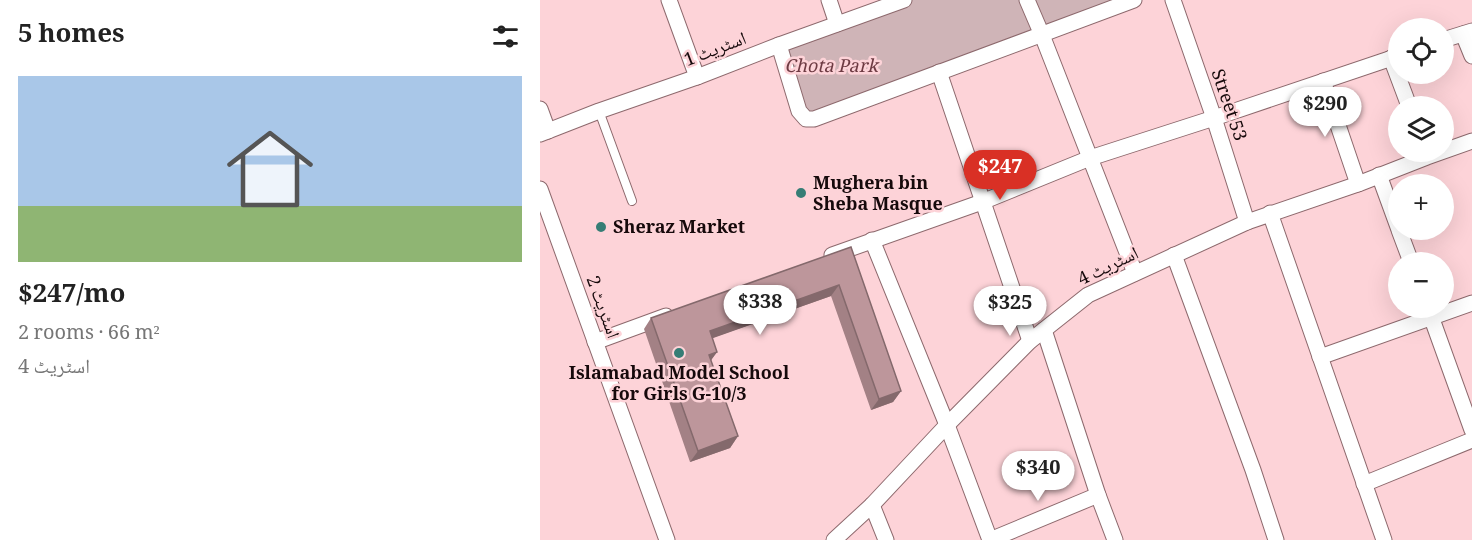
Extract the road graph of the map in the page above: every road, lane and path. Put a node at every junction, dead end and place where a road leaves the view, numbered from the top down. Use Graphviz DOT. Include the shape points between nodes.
graph roads {
  1 [pos="669,0"];
  2 [pos="829,0"];
  3 [pos="903,0"];
  4 [pos="1027,0"];
  5 [pos="1134,0"];
  6 [pos="1173,0"];
  7 [pos="837,24"];
  8 [pos="1468,32"];
  9 [pos="1042,35"];
  10 [pos="779,45"];
  11 [pos="1472,56"];
  12 [pos="1388,59"];
  13 [pos="939,72"];
  14 [pos="697,77"];
  15 [pos="1323,81"];
  16 [pos="540,109"];
  17 [pos="599,111"];
  18 [pos="1214,118"];
  19 [pos="544,132"];
  20 [pos="1472,141"];
  21 [pos="1454,146"];
  22 [pos="1090,158"];
  23 [pos="1408,162"];
  24 [pos="1379,175"];
  25 [pos="1358,184"];
  26 [pos="540,189"];
  27 [pos="1388,200"];
  28 [pos="632,201"];
  29 [pos="982,202"];
  30 [pos="1270,213"];
  31 [pos="1247,222"];
  32 [pos="872,240"];
  33 [pos="1174,255"];
  34 [pos="816,261"];
  35 [pos="1135,273"];
  36 [pos="1472,303"];
  37 [pos="1454,307"];
  38 [pos="684,310"];
  39 [pos="1418,318"];
  40 [pos="1432,318"];
  41 [pos="1044,330"];
  42 [pos="1030,340"];
  43 [pos="595,342"];
  44 [pos="1320,357"];
  45 [pos="947,425"];
  46 [pos="1472,430"];
  47 [pos="1472,440"];
  48 [pos="1364,484"];
  49 [pos="1098,495"];
  50 [pos="872,505"];
  51 [pos="667,540"];
  52 [pos="834,540"];
  53 [pos="886,540"];
  54 [pos="990,540"];
  55 [pos="1115,540"];
  56 [pos="1276,540"];
  57 [pos="1384,540"];
  1 -- 14 [label="street"];
  2 -- 7 [label="street"];
  3 -- 7 [label="street, اسٹریٹ 1"];
  4 -- 9 [label="street"];
  5 -- 9 [label="street"];
  6 -- 18 [label="street, Street 53"];
  7 -- 10 [label="street, اسٹریٹ 1"];
  8 -- 11 [label="street"];
  9 -- 13 [label="street"];
  9 -- 22 [label="street"];
  10 -- 13 [label="street" via="799,111 806,119"];
  10 -- 14 [label="street, اسٹریٹ 1"];
  12 -- 15 [label="street"];
  13 -- 29 [label="street"];
  14 -- 17 [label="street, اسٹریٹ 1"];
  15 -- 18 [label="street"];
  15 -- 25 [label="street"];
  16 -- 19 [label="street"];
  17 -- 19 [label="street, اسٹریٹ 1"];
  17 -- 28 [label="lane"];
  18 -- 22 [label="street"];
  18 -- 31 [label="street, Street 53"];
  20 -- 21 [label="street, اسٹریٹ 4"];
  22 -- 29 [label="street"];
  22 -- 35 [label="street"];
  23 -- 24 [label="street, اسٹریٹ 4"];
  24 -- 25 [label="street, اسٹریٹ 4"];
  24 -- 27 [label="street"];
  25 -- 30 [label="street, اسٹریٹ 4"];
  26 -- 43 [label="street, اسٹریٹ 2"];
  29 -- 32 [label="street"];
  29 -- 42 [label="street"];
  30 -- 31 [label="street, اسٹریٹ 4"];
  30 -- 44 [label="street"];
  31 -- 33 [label="street, اسٹریٹ 4"];
  32 -- 34 [label="street"];
  32 -- 45 [label="street"];
  33 -- 35 [label="street, اسٹریٹ 4"];
  33 -- 56 [label="street"];
  35 -- 41 [label="street, اسٹریٹ 4" via="1088,295"];
  36 -- 37 [label="street"];
  38 -- 43 [label="street"];
  39 -- 44 [label="street"];
  40 -- 46 [label="street"];
  41 -- 42 [label="street, اسٹریٹ 4"];
  41 -- 49 [label="street"];
  42 -- 45 [label="street, اسٹریٹ 4"];
  43 -- 51 [label="street, اسٹریٹ 2"];
  44 -- 48 [label="street"];
  45 -- 50 [label="street, اسٹریٹ 4"];
  45 -- 54 [label="street"];
  47 -- 48 [label="street"];
  48 -- 57 [label="street"];
  49 -- 54 [label="street"];
  49 -- 55 [label="street"];
  50 -- 52 [label="street, اسٹریٹ 4"];
  50 -- 53 [label="street"];
}
